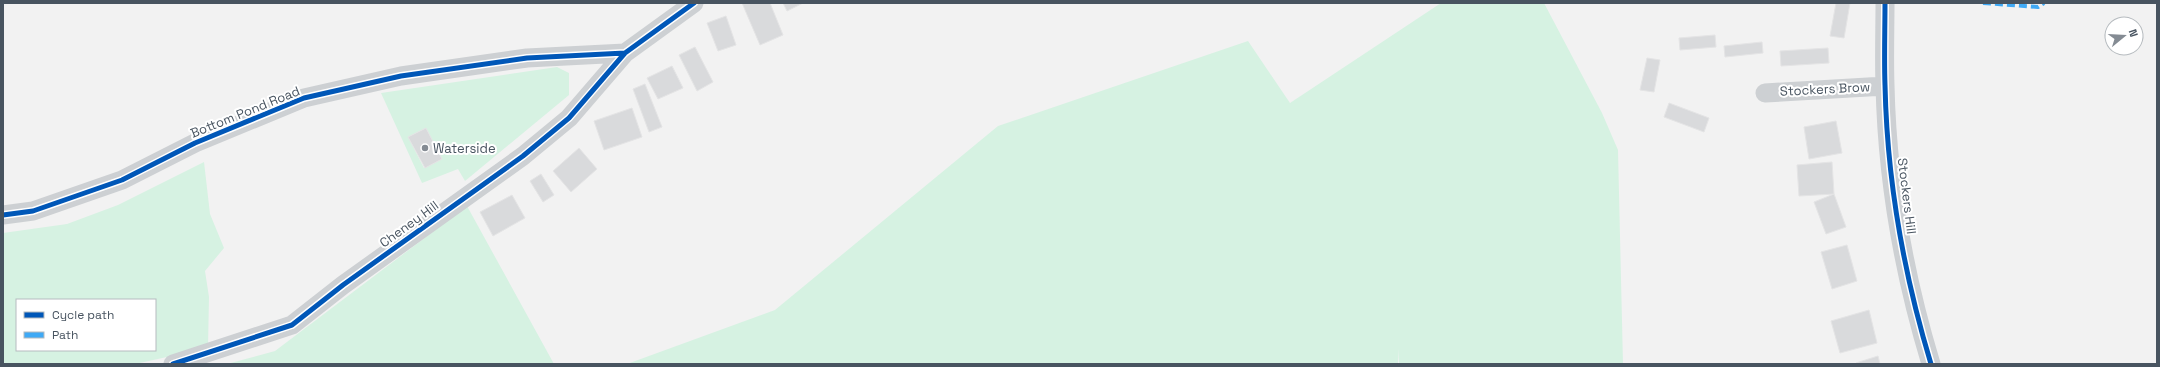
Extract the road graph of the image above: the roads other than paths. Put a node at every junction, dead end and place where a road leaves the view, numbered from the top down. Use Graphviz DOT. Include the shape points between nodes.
graph roads {
  1 [pos="694,3"];
  2 [pos="1885,3"];
  3 [pos="625,53"];
  4 [pos="1885,86"];
  5 [pos="1765,92"];
  6 [pos="3,216"];
  7 [pos="173,364"];
  8 [pos="1931,364"];
  1 -- 3 [label="street, Cheney Hill"];
  2 -- 4 [label="street, Stockers Hill"];
  3 -- 6 [label="street, Bottom Pond Road" via="527,58 401,76 304,98 196,143 122,180 33,211"];
  3 -- 7 [label="street, Cheney Hill" via="569,118 523,156 292,324"];
  4 -- 5 [label="street, Stockers Brow"];
  4 -- 8 [label="street, Stockers Hill" via="1892,168 1905,263 1917,319"];
}
